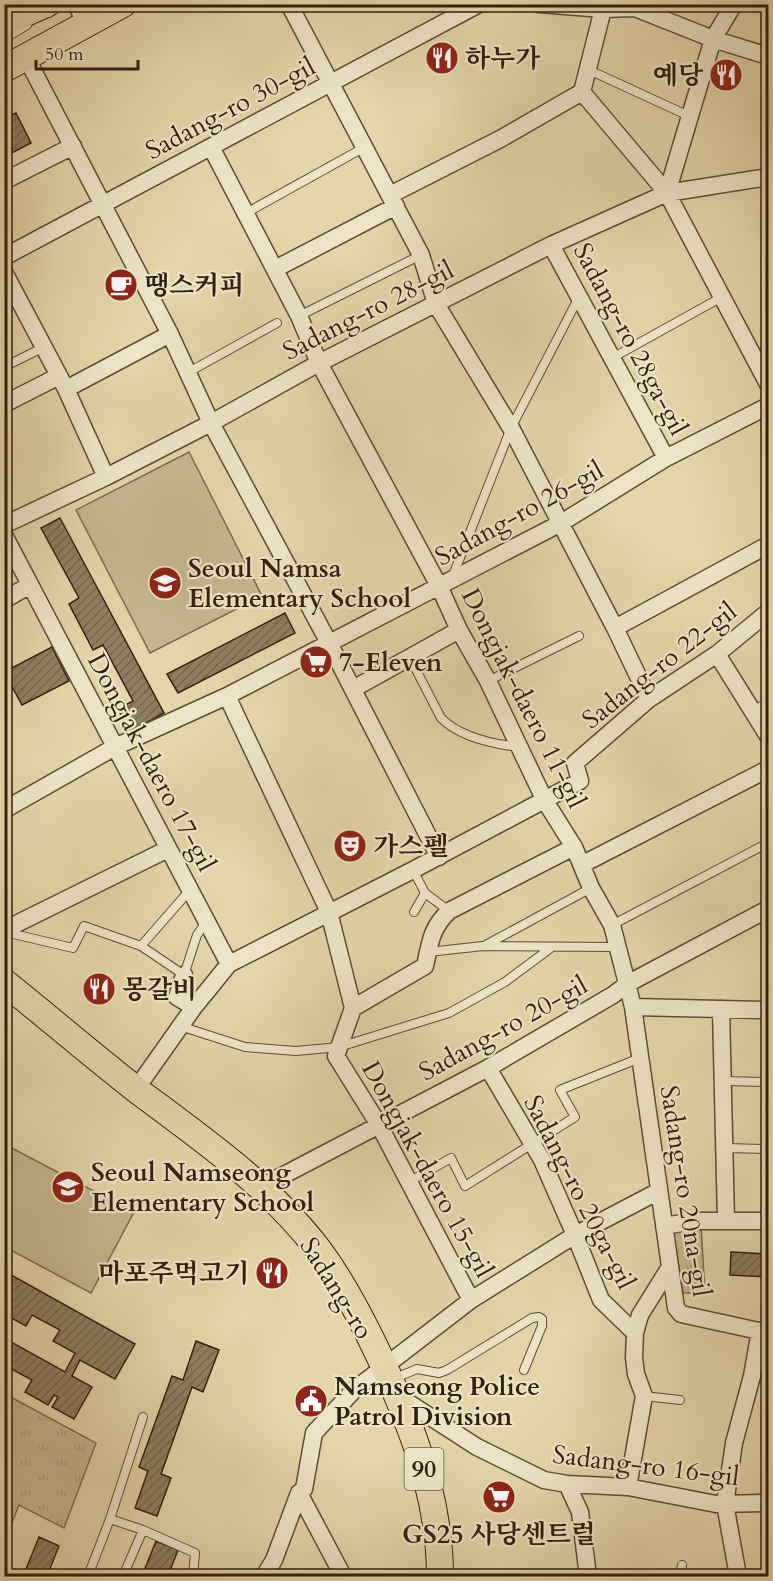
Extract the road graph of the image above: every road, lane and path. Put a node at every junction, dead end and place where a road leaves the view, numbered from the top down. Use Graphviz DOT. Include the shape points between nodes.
graph roads {
  1 [pos="63,4"];
  2 [pos="123,4"];
  3 [pos="289,4"];
  4 [pos="480,4"];
  5 [pos="539,4"];
  6 [pos="734,4"];
  7 [pos="603,9"];
  8 [pos="43,12"];
  9 [pos="81,14"];
  10 [pos="4,23"];
  11 [pos="4,31"];
  12 [pos="4,39"];
  13 [pos="713,39"];
  14 [pos="768,56"];
  15 [pos="15,63"];
  16 [pos="589,70"];
  17 [pos="332,83"];
  18 [pos="582,92"];
  19 [pos="689,116"];
  20 [pos="73,146"];
  21 [pos="211,147"];
  22 [pos="365,147"];
  23 [pos="768,177"];
  24 [pos="4,181"];
  25 [pos="667,193"];
  26 [pos="393,201"];
  27 [pos="103,204"];
  28 [pos="246,213"];
  29 [pos="551,245"];
  30 [pos="421,255"];
  31 [pos="4,257"];
  32 [pos="275,269"];
  33 [pos="4,272"];
  34 [pos="9,293"];
  35 [pos="579,297"];
  36 [pos="722,297"];
  37 [pos="436,304"];
  38 [pos="299,316"];
  39 [pos="277,323"];
  40 [pos="170,334"];
  41 [pos="44,347"];
  42 [pos="612,358"];
  43 [pos="319,363"];
  44 [pos="4,367"];
  45 [pos="186,373"];
  46 [pos="63,383"];
  47 [pos="768,384"];
  48 [pos="4,404"];
  49 [pos="768,406"];
  50 [pos="211,423"];
  51 [pos="511,428"];
  52 [pos="666,458"];
  53 [pos="106,477"];
  54 [pos="561,523"];
  55 [pos="4,525"];
  56 [pos="4,535"];
  57 [pos="768,545"];
  58 [pos="445,583"];
  59 [pos="30,585"];
  60 [pos="4,600"];
  61 [pos="768,612"];
  62 [pos="615,628"];
  63 [pos="459,630"];
  64 [pos="579,636"];
  65 [pos="329,643"];
  66 [pos="717,654"];
  67 [pos="410,658"];
  68 [pos="488,681"];
  69 [pos="353,689"];
  70 [pos="226,696"];
  71 [pos="649,699"];
  72 [pos="761,706"];
  73 [pos="768,736"];
  74 [pos="115,747"];
  75 [pos="519,747"];
  76 [pos="768,769"];
  77 [pos="545,801"];
  78 [pos="4,810"];
  79 [pos="768,843"];
  80 [pos="574,847"];
  81 [pos="168,849"];
  82 [pos="439,857"];
  83 [pos="583,864"];
  84 [pos="413,870"];
  85 [pos="591,888"];
  86 [pos="190,890"];
  87 [pos="425,893"];
  88 [pos="768,909"];
  89 [pos="449,911"];
  90 [pos="329,912"];
  91 [pos="414,912"];
  92 [pos="206,922"];
  93 [pos="612,924"];
  94 [pos="4,931"];
  95 [pos="141,946"];
  96 [pos="483,946"];
  97 [pos="552,947"];
  98 [pos="618,948"];
  99 [pos="428,952"];
  100 [pos="228,964"];
  101 [pos="184,975"];
  102 [pos="4,982"];
  103 [pos="627,984"];
  104 [pos="194,1007"];
  105 [pos="633,1007"];
  106 [pos="353,1008"];
  107 [pos="721,1009"];
  108 [pos="768,1010"];
  109 [pos="180,1026"];
  110 [pos="339,1047"];
  111 [pos="640,1058"];
  112 [pos="488,1068"];
  113 [pos="724,1081"];
  114 [pos="768,1082"];
  115 [pos="136,1089"];
  116 [pos="379,1125"];
  117 [pos="531,1145"];
  118 [pos="725,1148"];
  119 [pos="768,1149"];
  120 [pos="409,1182"];
  121 [pos="261,1187"];
  122 [pos="659,1191"];
  123 [pos="726,1221"];
  124 [pos="768,1221"];
  125 [pos="664,1226"];
  126 [pos="575,1235"];
  127 [pos="670,1267"];
  128 [pos="471,1300"];
  129 [pos="764,1332"];
  130 [pos="635,1333"];
  131 [pos="524,1370"];
  132 [pos="390,1381"];
  133 [pos="644,1395"];
  134 [pos="680,1400"];
  135 [pos="143,1418"];
  136 [pos="567,1484"];
  137 [pos="628,1487"];
  138 [pos="299,1493"];
  139 [pos="768,1503"];
  140 [pos="725,1504"];
  141 [pos="110,1519"];
  142 [pos="143,1530"];
  143 [pos="682,1565"];
  144 [pos="735,1572"];
  145 [pos="88,1576"];
  146 [pos="123,1576"];
  147 [pos="193,1576"];
  148 [pos="264,1576"];
  149 [pos="343,1576"];
  150 [pos="440,1576"];
  151 [pos="588,1576"];
  152 [pos="680,1576"];
  1 -- 8 [label="lane"];
  2 -- 9 [label="main road"];
  3 -- 17 [label="street"];
  4 -- 17 [label="street, Sadang-ro 30-gil"];
  5 -- 7 [label="street"];
  6 -- 13 [label="street"];
  7 -- 13 [label="street" via="635,8"];
  7 -- 16 [label="street"];
  8 -- 10 [label="main road"];
  8 -- 11 [label="lane"];
  8 -- 12 [label="lane"];
  9 -- 15 [label="main road"];
  13 -- 14 [label="street"];
  13 -- 19 [label="street"];
  15 -- 20 [label="street"];
  16 -- 18 [label="street"];
  16 -- 19 [label="lane"];
  17 -- 21 [label="street, Sadang-ro 30-gil"];
  17 -- 22 [label="street"];
  18 -- 25 [label="street"];
  18 -- 26 [label="street"];
  19 -- 25 [label="street"];
  20 -- 24 [label="street"];
  20 -- 27 [label="street"];
  21 -- 27 [label="street, Sadang-ro 30-gil"];
  21 -- 28 [label="street, Dongjak-daero 11-gil"];
  22 -- 26 [label="street"];
  22 -- 28 [label="lane"];
  23 -- 25 [label="street, Sadang-ro 28-gil"];
  25 -- 29 [label="street, Sadang-ro 28-gil"];
  25 -- 36 [label="street"];
  26 -- 30 [label="street"];
  26 -- 32 [label="street"];
  27 -- 31 [label="street, Sadang-ro 30-gil"];
  27 -- 40 [label="street"];
  28 -- 32 [label="street, Dongjak-daero 11-gil"];
  29 -- 35 [label="street, Sadang-ro 28ga-gil"];
  29 -- 37 [label="street, Sadang-ro 28-gil"];
  30 -- 37 [label="street"];
  30 -- 38 [label="lane"];
  32 -- 38 [label="street, Dongjak-daero 11-gil"];
  33 -- 34 [label="street"];
  34 -- 41 [label="street"];
  35 -- 42 [label="street, Sadang-ro 28ga-gil"];
  35 -- 51 [label="lane"];
  36 -- 42 [label="lane"];
  36 -- 47 [label="street"];
  37 -- 43 [label="street, Sadang-ro 28-gil"];
  37 -- 51 [label="street"];
  38 -- 43 [label="street, Dongjak-daero 11-gil"];
  39 -- 45 [label="lane"];
  40 -- 45 [label="street"];
  40 -- 46 [label="street"];
  41 -- 44 [label="lane"];
  41 -- 46 [label="street"];
  42 -- 52 [label="street, Sadang-ro 28ga-gil"];
  43 -- 50 [label="street, Sadang-ro 28-gil"];
  43 -- 58 [label="street, Dongjak-daero 11-gil"];
  45 -- 50 [label="street"];
  46 -- 48 [label="street"];
  46 -- 53 [label="street"];
  49 -- 52 [label="street, Sadang-ro 26-gil"];
  50 -- 53 [label="street, Sadang-ro 28-gil"];
  50 -- 65 [label="street"];
  51 -- 54 [label="street"];
  51 -- 58 [label="lane"];
  52 -- 54 [label="street, Sadang-ro 26-gil"];
  53 -- 55 [label="street, Sadang-ro 28-gil"];
  54 -- 58 [label="street, Sadang-ro 26-gil"];
  54 -- 62 [label="street"];
  56 -- 59 [label="street, Dongjak-daero 17-gil"];
  57 -- 62 [label="street"];
  58 -- 63 [label="street, Dongjak-daero 11-gil"];
  58 -- 65 [label="street, Sadang-ro 26-gil"];
  59 -- 60 [label="street"];
  59 -- 74 [label="street, Dongjak-daero 17-gil"];
  61 -- 66 [label="street, Sadang-ro 22-gil"];
  62 -- 71 [label="street"];
  63 -- 67 [label="street"];
  63 -- 68 [label="street, Dongjak-daero 11-gil"];
  64 -- 68 [label="lane"];
  65 -- 69 [label="street"];
  65 -- 70 [label="street, Sadang-ro 26-gil"];
  66 -- 71 [label="street, Sadang-ro 22-gil"];
  66 -- 72 [label="street"];
  67 -- 69 [label="street"];
  67 -- 75 [label="lane" via="441,718 449,725 471,736"];
  68 -- 75 [label="street, Dongjak-daero 11-gil"];
  69 -- 82 [label="street"];
  70 -- 74 [label="street, Sadang-ro 26-gil"];
  70 -- 90 [label="street"];
  71 -- 77 [label="street, Sadang-ro 22-gil" via="575,763 580,781"];
  72 -- 73 [label="street"];
  74 -- 78 [label="street, Sadang-ro 26-gil"];
  74 -- 81 [label="street, Dongjak-daero 17-gil"];
  75 -- 77 [label="street, Dongjak-daero 11-gil"];
  76 -- 83 [label="street"];
  77 -- 80 [label="street, Dongjak-daero 11-gil"];
  77 -- 82 [label="street, Sadang-ro 22-gil"];
  79 -- 93 [label="lane"];
  80 -- 83 [label="street, Dongjak-daero 11-gil"];
  80 -- 89 [label="street"];
  81 -- 86 [label="street, Dongjak-daero 17-gil"];
  81 -- 94 [label="street"];
  82 -- 84 [label="street, Sadang-ro 22-gil"];
  83 -- 85 [label="street, Dongjak-daero 11-gil"];
  84 -- 87 [label="lane"];
  84 -- 90 [label="street, Sadang-ro 22-gil"];
  85 -- 93 [label="street, Dongjak-daero 11-gil"];
  85 -- 96 [label="lane"];
  86 -- 92 [label="street, Dongjak-daero 17-gil"];
  86 -- 95 [label="lane"];
  87 -- 89 [label="lane"];
  87 -- 91 [label="lane"];
  88 -- 103 [label="street, Sadang-ro 20-gil"];
  89 -- 99 [label="street" via="438,922"];
  90 -- 100 [label="street, Sadang-ro 22-gil"];
  90 -- 106 [label="street"];
  92 -- 100 [label="street, Dongjak-daero 17-gil"];
  92 -- 101 [label="lane" via="197,935"];
  93 -- 98 [label="street, Dongjak-daero 11-gil"];
  94 -- 95 [label="lane" via="73,948 84,926"];
  95 -- 101 [label="lane"];
  96 -- 97 [label="lane"];
  96 -- 99 [label="lane"];
  97 -- 98 [label="lane"];
  97 -- 110 [label="lane" via="505,982 449,1013"];
  98 -- 103 [label="street, Dongjak-daero 11-gil"];
  99 -- 106 [label="street" via="425,966"];
  100 -- 104 [label="street, Sadang-ro 22-gil"];
  101 -- 104 [label="street" via="177,997"];
  102 -- 115 [label="main road, Sadang-ro / 90"];
  103 -- 105 [label="street, Sadang-ro 20na-gil"];
  103 -- 112 [label="street, Sadang-ro 20-gil"];
  104 -- 109 [label="street, Sadang-ro 22-gil"];
  105 -- 107 [label="street"];
  105 -- 111 [label="street, Sadang-ro 20na-gil"];
  106 -- 110 [label="street, Dongjak-daero 15-gil"];
  107 -- 108 [label="street"];
  107 -- 113 [label="street"];
  109 -- 110 [label="lane" via="245,1047 296,1051"];
  109 -- 115 [label="street, Sadang-ro 22-gil"];
  110 -- 116 [label="street, Dongjak-daero 15-gil" via="336,1056"];
  111 -- 117 [label="lane, Sadang-ro 20na-gil" via="561,1090 575,1117"];
  111 -- 122 [label="street, Sadang-ro 20na-gil"];
  112 -- 116 [label="street, Sadang-ro 20-gil"];
  112 -- 117 [label="street, Sadang-ro 20ga-gil"];
  113 -- 114 [label="lane"];
  113 -- 118 [label="street"];
  115 -- 121 [label="main road, Sadang-ro / 90"];
  116 -- 120 [label="street, Dongjak-daero 15-gil"];
  116 -- 121 [label="street, Sadang-ro 20-gil"];
  117 -- 120 [label="lane" via="465,1186 451,1158"];
  117 -- 126 [label="street, Sadang-ro 20ga-gil" via="542,1160"];
  118 -- 119 [label="lane"];
  118 -- 123 [label="street"];
  120 -- 128 [label="street, Dongjak-daero 15-gil"];
  121 -- 132 [label="main road, Sadang-ro / 90" via="318,1250 338,1280"];
  122 -- 125 [label="street, Sadang-ro 20na-gil"];
  122 -- 126 [label="street"];
  123 -- 124 [label="street"];
  123 -- 125 [label="street"];
  125 -- 127 [label="street, Sadang-ro 20na-gil"];
  126 -- 128 [label="street"];
  126 -- 130 [label="street, Sadang-ro 20ga-gil" via="601,1299"];
  127 -- 129 [label="street, Sadang-ro 20na-gil" via="676,1308 681,1314"];
  127 -- 130 [label="street, Sadang-ro 20ga-gil" via="640,1315"];
  128 -- 132 [label="street"];
  129 -- 140 [label="street" via="734,1443"];
  130 -- 133 [label="street, Sadang-ro 20ga-gil" via="636,1374"];
  131 -- 132 [label="lane" via="542,1326 539,1317 447,1370 439,1373 417,1369"];
  132 -- 136 [label="street, Sadang-ro 16-gil" via="477,1447 544,1480"];
  132 -- 138 [label="street" via="354,1390 314,1432 304,1489"];
  132 -- 150 [label="main road, Sadang-ro / 90" via="422,1460 434,1510"];
  133 -- 134 [label="lane"];
  133 -- 137 [label="street, Sadang-ro 20ga-gil"];
  135 -- 141 [label="lane"];
  136 -- 137 [label="street, Sadang-ro 16-gil"];
  136 -- 151 [label="street" via="580,1512"];
  137 -- 140 [label="street, Sadang-ro 16-gil"];
  138 -- 148 [label="street"];
  138 -- 149 [label="street"];
  139 -- 140 [label="street, Sadang-ro 16-gil"];
  140 -- 144 [label="street"];
  141 -- 142 [label="lane"];
  141 -- 145 [label="lane"];
  142 -- 146 [label="lane"];
  142 -- 147 [label="lane" via="195,1553"];
  143 -- 152 [label="lane"];
}
